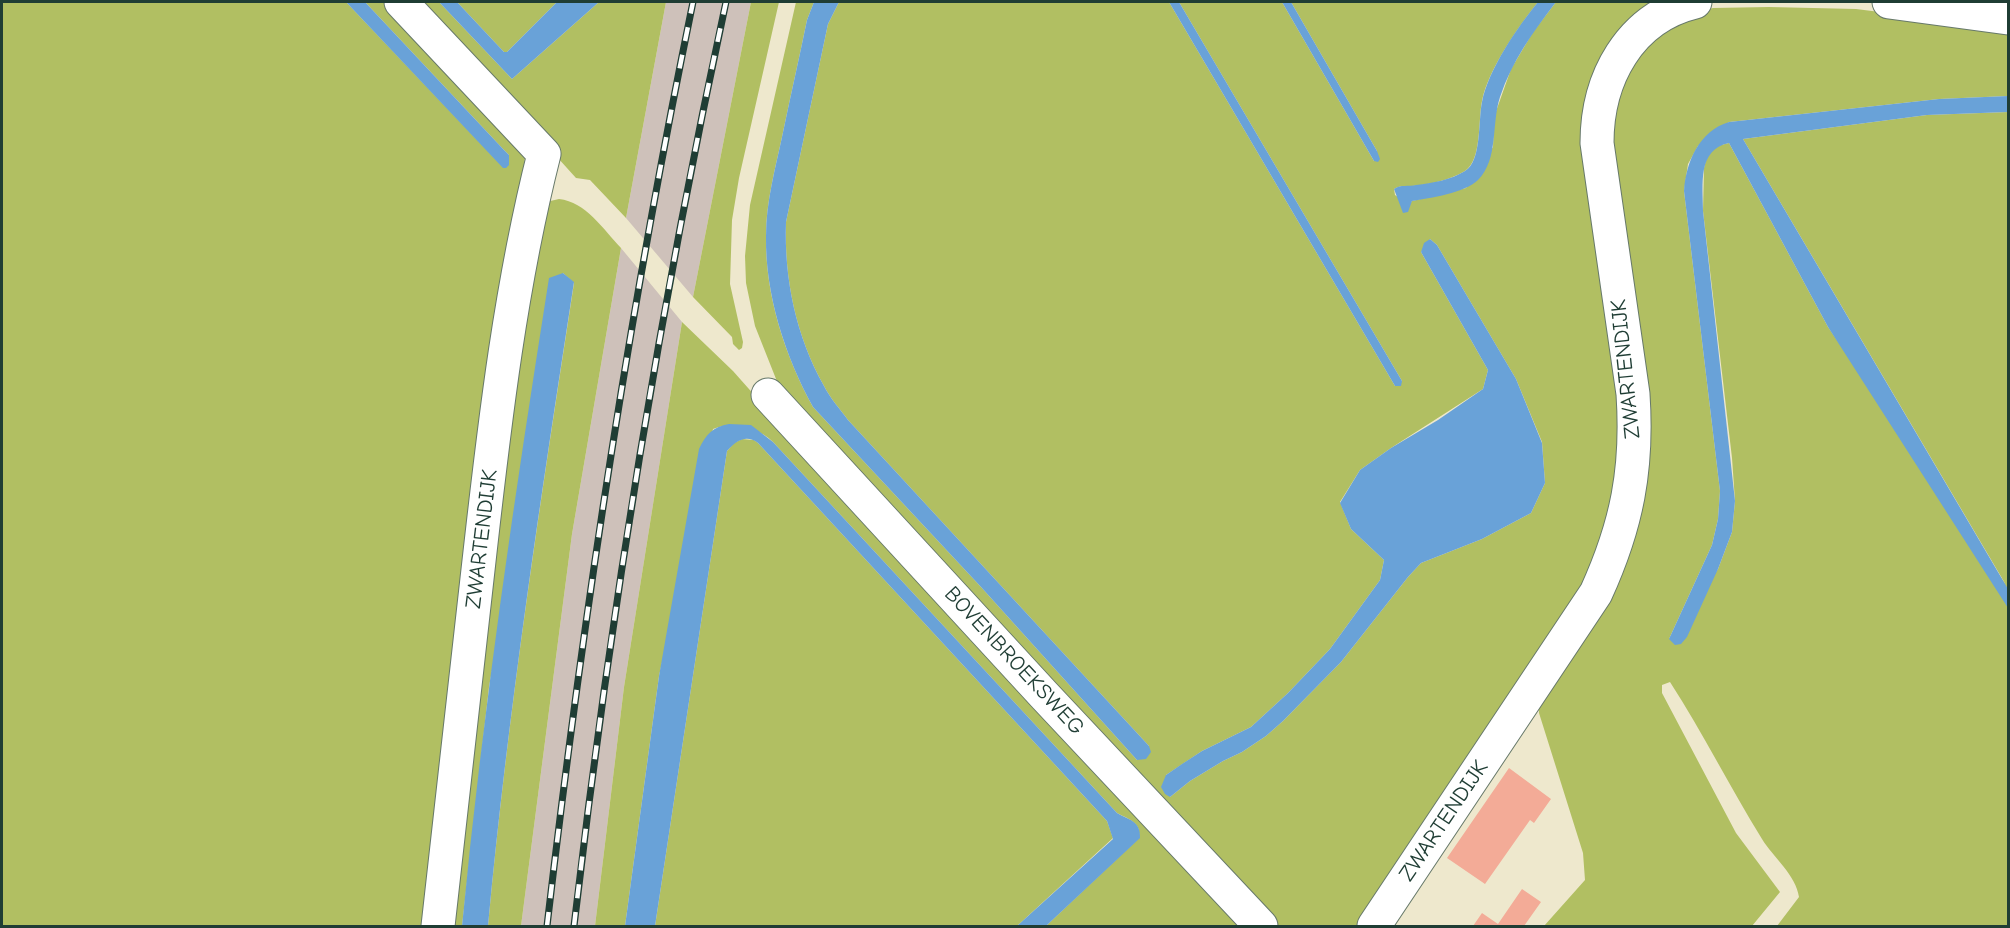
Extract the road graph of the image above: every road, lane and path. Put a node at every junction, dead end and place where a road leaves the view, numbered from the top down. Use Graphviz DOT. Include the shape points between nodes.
graph roads {
  1 [pos="401,2"];
  2 [pos="1695,2"];
  3 [pos="1889,2"];
  4 [pos="2008,18"];
  5 [pos="768,395"];
  6 [pos="438,927"];
  7 [pos="1261,927"];
  8 [pos="1374,927"];
  1 -- 6 [label="street, ZWARTENDIJK" via="544,154 513,307 490,468"];
  2 -- 8 [label="street, ZWARTENDIJK" via="1666,14 1629,44 1600,101 1597,143 1635,426 1629,492 1611,561 1596,593"];
  3 -- 4 [label="street"];
  5 -- 7 [label="street, BOVENBROEKSWEG"];
}
